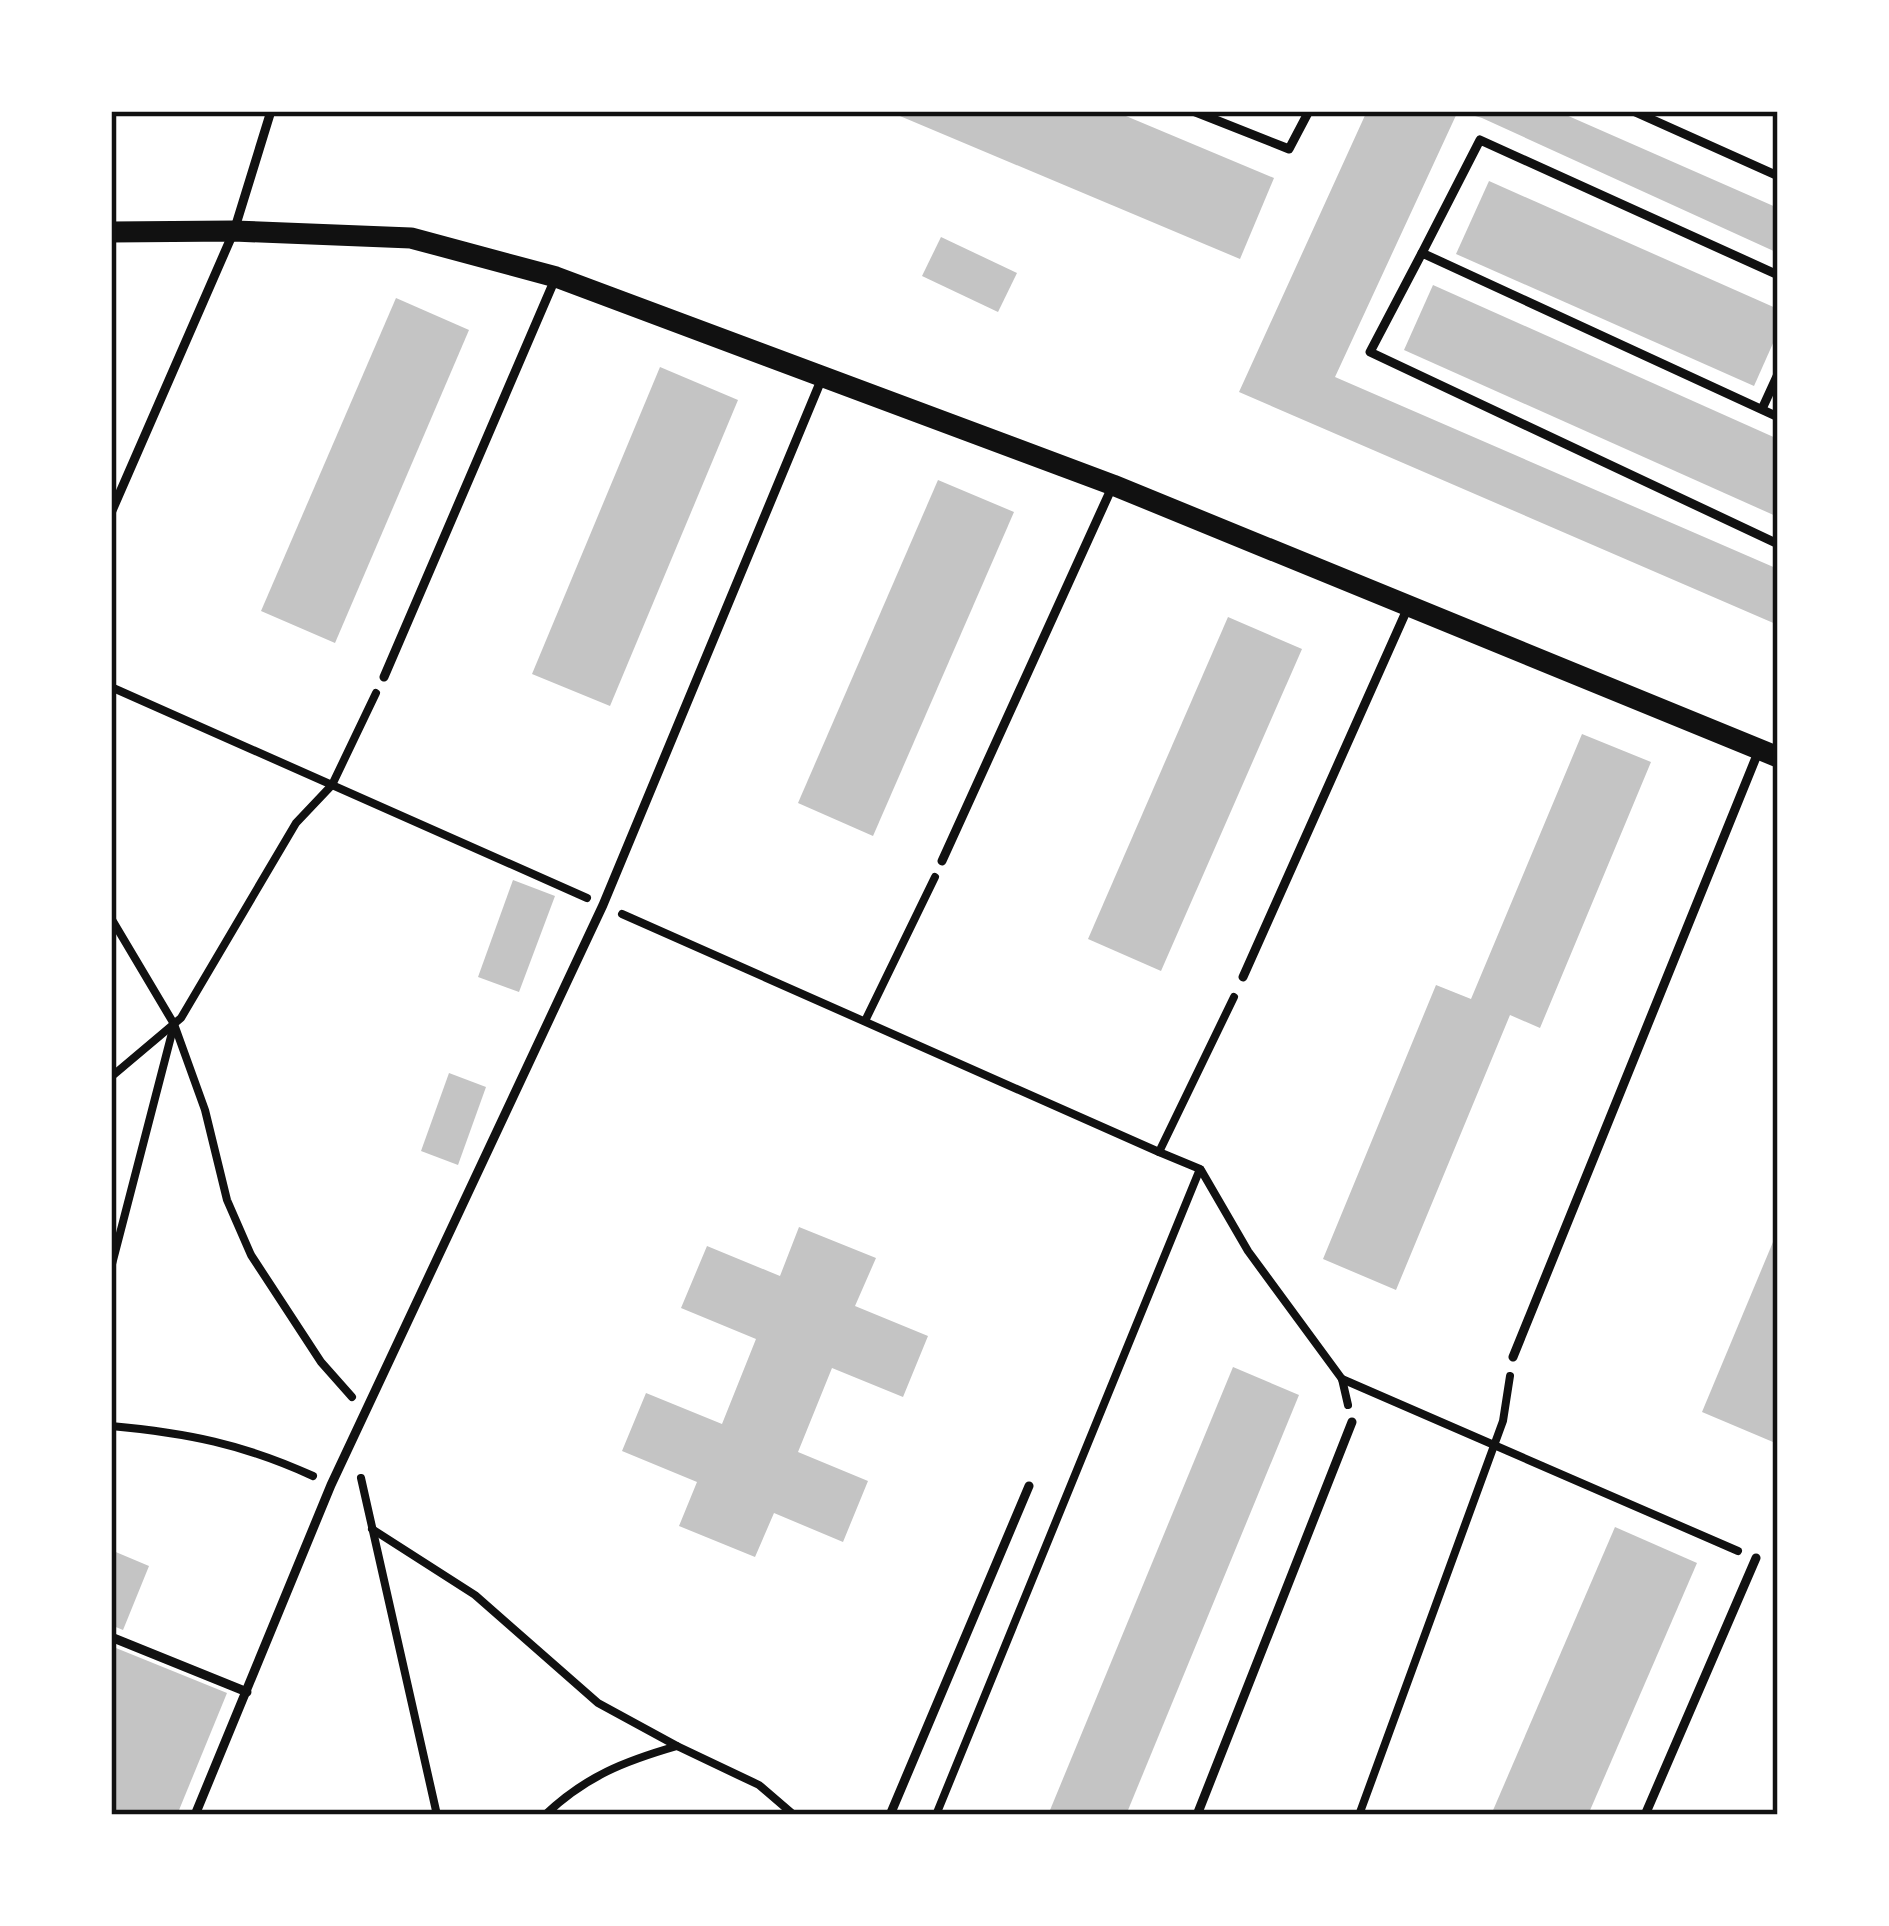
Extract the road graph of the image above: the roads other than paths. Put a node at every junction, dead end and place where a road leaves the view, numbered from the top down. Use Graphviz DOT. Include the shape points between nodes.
graph roads {
  1 [pos="271,111"];
  2 [pos="1193,111"];
  3 [pos="1309,111"];
  4 [pos="1633,111"];
  5 [pos="1778,176"];
  6 [pos="234,231"];
  7 [pos="111,232"];
  8 [pos="1422,253"];
  9 [pos="1778,275"];
  10 [pos="556,277"];
  11 [pos="1778,374"];
  12 [pos="822,378"];
  13 [pos="1762,410"];
  14 [pos="1778,417"];
  15 [pos="1113,485"];
  16 [pos="111,513"];
  17 [pos="1778,544"];
  18 [pos="1409,605"];
  19 [pos="384,677"];
  20 [pos="1769,754"];
  21 [pos="942,861"];
  22 [pos="1243,977"];
  23 [pos="1513,1357"];
  24 [pos="1352,1422"];
  25 [pos="1028,1486"];
  26 [pos="1756,1558"];
  27 [pos="111,1637"];
  28 [pos="247,1692"];
  29 [pos="195,1815"];
  30 [pos="890,1815"];
  31 [pos="1197,1815"];
  32 [pos="1645,1815"];
  1 -- 6 [label="lane"];
  2 -- 3 [label="lane" via="1289,149"];
  4 -- 5 [label="lane"];
  6 -- 7 [label="street"];
  6 -- 10 [label="street" via="411,238"];
  6 -- 16 [label="lane"];
  8 -- 9 [label="lane" via="1480,140"];
  8 -- 13 [label="lane"];
  8 -- 17 [label="lane" via="1370,352"];
  10 -- 12 [label="street"];
  10 -- 19 [label="lane"];
  11 -- 13 [label="lane"];
  12 -- 15 [label="street"];
  12 -- 28 [label="lane" via="603,905 353,1436"];
  13 -- 14 [label="lane"];
  15 -- 18 [label="street"];
  15 -- 21 [label="lane"];
  18 -- 20 [label="street"];
  18 -- 22 [label="lane"];
  20 -- 23 [label="lane"];
  24 -- 31 [label="lane"];
  25 -- 30 [label="lane"];
  26 -- 32 [label="lane"];
  27 -- 28 [label="lane"];
  28 -- 29 [label="lane"];
}
